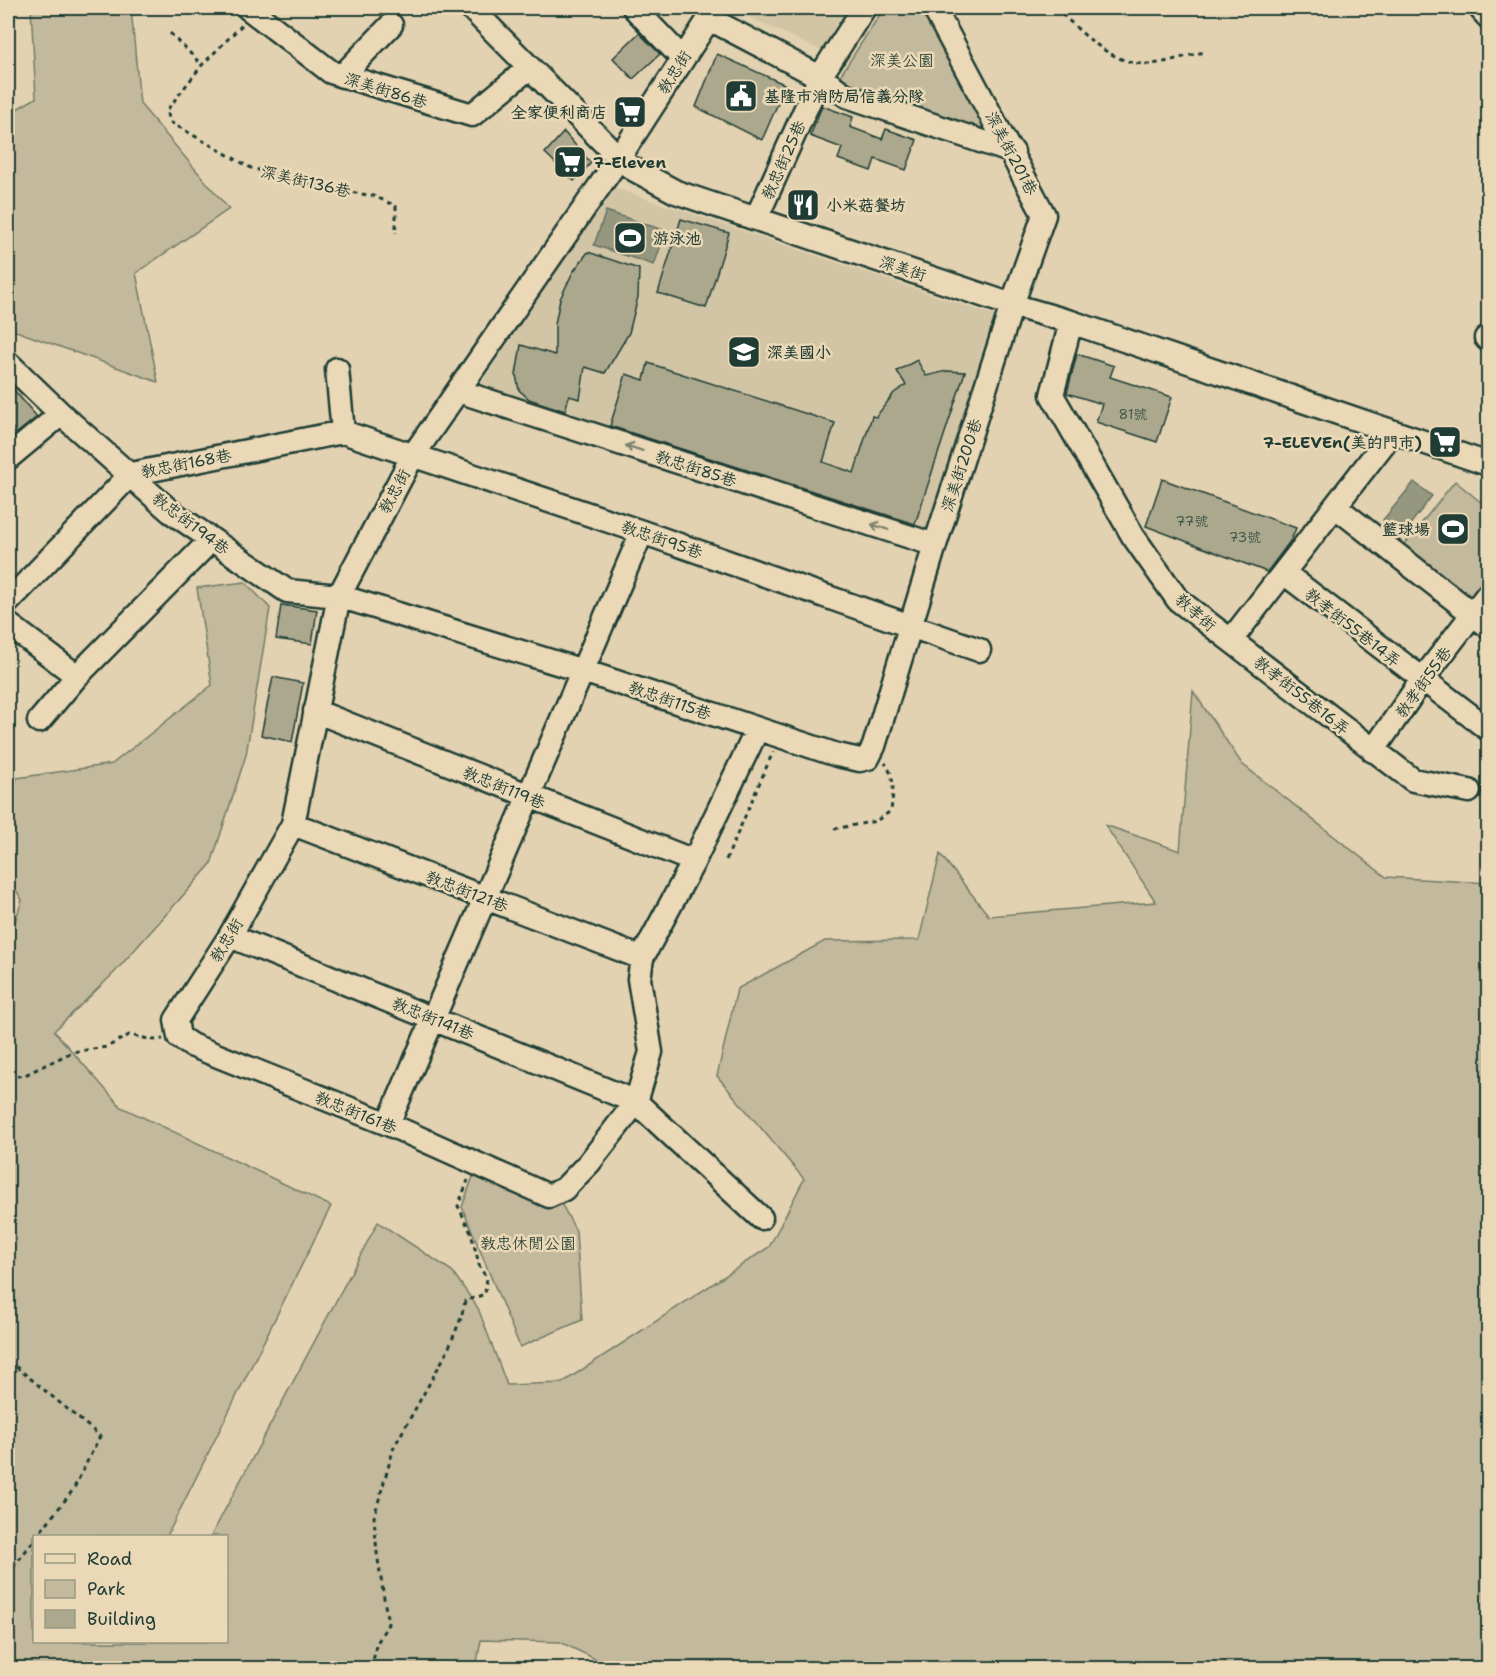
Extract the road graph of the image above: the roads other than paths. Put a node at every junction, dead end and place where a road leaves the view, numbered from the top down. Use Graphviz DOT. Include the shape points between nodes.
graph roads {
  1 [pos="471,8"];
  2 [pos="634,8"];
  3 [pos="864,8"];
  4 [pos="934,8"];
  5 [pos="1480,8"];
  6 [pos="254,9"];
  7 [pos="712,13"];
  8 [pos="1488,17"];
  9 [pos="391,24"];
  10 [pos="682,58"];
  11 [pos="529,68"];
  12 [pos="342,76"];
  13 [pos="820,77"];
  14 [pos="1013,152"];
  15 [pos="619,158"];
  16 [pos="756,219"];
  17 [pos="1012,305"];
  18 [pos="1071,322"];
  19 [pos="8,363"];
  20 [pos="337,369"];
  21 [pos="458,391"];
  22 [pos="61,414"];
  23 [pos="343,432"];
  24 [pos="1392,433"];
  25 [pos="412,457"];
  26 [pos="8,458"];
  27 [pos="1488,464"];
  28 [pos="131,474"];
  29 [pos="1336,507"];
  30 [pos="642,532"];
  31 [pos="211,540"];
  32 [pos="935,544"];
  33 [pos="1284,573"];
  34 [pos="1488,594"];
  35 [pos="339,596"];
  36 [pos="8,602"];
  37 [pos="1481,620"];
  38 [pos="8,624"];
  39 [pos="911,625"];
  40 [pos="1231,640"];
  41 [pos="979,650"];
  42 [pos="583,671"];
  43 [pos="77,676"];
  44 [pos="1422,680"];
  45 [pos="315,711"];
  46 [pos="39,721"];
  47 [pos="1488,729"];
  48 [pos="757,730"];
  49 [pos="1373,751"];
  50 [pos="1469,791"];
  51 [pos="528,797"];
  52 [pos="293,824"];
  53 [pos="694,861"];
  54 [pos="485,898"];
  55 [pos="230,936"];
  56 [pos="642,958"];
  57 [pos="434,1018"];
  58 [pos="178,1029"];
  59 [pos="636,1102"];
  60 [pos="388,1124"];
  61 [pos="761,1218"];
  1 -- 11 [label="street, 深美街"];
  2 -- 10 [label="street"];
  3 -- 13 [label="street, 教忠街25巷"];
  4 -- 14 [label="street, 深美街201巷"];
  5 -- 8 [label="street"];
  6 -- 12 [label="street, 深美街86巷" via="331,72"];
  7 -- 10 [label="street, 教忠街"];
  7 -- 13 [label="street"];
  9 -- 12 [label="street"];
  10 -- 15 [label="street, 教忠街"];
  11 -- 12 [label="street, 深美街86巷" via="472,115"];
  11 -- 15 [label="street, 深美街"];
  13 -- 14 [label="street" via="847,96"];
  13 -- 16 [label="street, 教忠街25巷"];
  14 -- 17 [label="street, 深美街201巷" via="1044,215"];
  15 -- 16 [label="street, 深美街" via="676,192"];
  15 -- 21 [label="street, 教忠街"];
  16 -- 17 [label="street, 深美街"];
  17 -- 18 [label="street, 深美街"];
  17 -- 32 [label="street, 深美街200巷"];
  18 -- 24 [label="street, 深美街"];
  18 -- 40 [label="street, 教孝街" via="1052,395 1161,578 1196,616"];
  19 -- 22 [label="street, 教忠街194巷"];
  20 -- 23 [label="street"];
  21 -- 25 [label="street, 教忠街"];
  32 -- 21 [label="street, 教忠街85巷, one-way"];
  22 -- 26 [label="street"];
  22 -- 28 [label="street, 教忠街194巷"];
  23 -- 25 [label="street"];
  23 -- 28 [label="street, 教忠街168巷"];
  24 -- 27 [label="street"];
  24 -- 29 [label="street, 教孝街"];
  25 -- 30 [label="street, 教忠街95巷"];
  25 -- 35 [label="street, 教忠街"];
  28 -- 31 [label="street, 教忠街194巷" via="170,511"];
  28 -- 36 [label="street, 教忠街168巷"];
  29 -- 33 [label="street, 教孝街"];
  29 -- 37 [label="street"];
  30 -- 39 [label="street, 教忠街95巷"];
  30 -- 42 [label="street"];
  31 -- 35 [label="street, 教忠街194巷" via="287,591"];
  31 -- 43 [label="street"];
  32 -- 39 [label="street, 深美街200巷"];
  33 -- 40 [label="street, 教孝街"];
  33 -- 44 [label="street, 教孝街55巷14弄"];
  34 -- 37 [label="street, 教孝街55巷"];
  35 -- 42 [label="street, 教忠街115巷"];
  35 -- 45 [label="street, 教忠街"];
  37 -- 44 [label="street, 教孝街55巷"];
  38 -- 43 [label="street"];
  39 -- 41 [label="street, 教忠街95巷"];
  39 -- 48 [label="street, 教忠街115巷" via="868,758 860,760"];
  40 -- 49 [label="street, 教孝街55巷16弄"];
  42 -- 48 [label="street, 教忠街115巷"];
  42 -- 51 [label="street"];
  43 -- 46 [label="street"];
  44 -- 47 [label="street, 教孝街55巷14弄"];
  44 -- 49 [label="street, 教孝街55巷"];
  45 -- 51 [label="street, 教忠街119巷"];
  45 -- 52 [label="street, 教忠街"];
  48 -- 53 [label="street"];
  49 -- 50 [label="street, 教孝街55巷16弄" via="1413,780"];
  51 -- 53 [label="street, 教忠街119巷"];
  51 -- 54 [label="street"];
  52 -- 54 [label="street, 教忠街121巷"];
  52 -- 55 [label="street, 教忠街"];
  53 -- 56 [label="street"];
  54 -- 56 [label="street, 教忠街121巷"];
  54 -- 57 [label="street"];
  55 -- 57 [label="street, 教忠街141巷"];
  55 -- 58 [label="street, 教忠街"];
  56 -- 59 [label="street" via="639,979 651,1052"];
  57 -- 59 [label="street, 教忠街141巷"];
  57 -- 60 [label="street"];
  58 -- 60 [label="street, 教忠街161巷" via="192,1045"];
  59 -- 60 [label="street, 教忠街161巷" via="589,1163 564,1189 549,1196"];
  59 -- 61 [label="street"];
}
